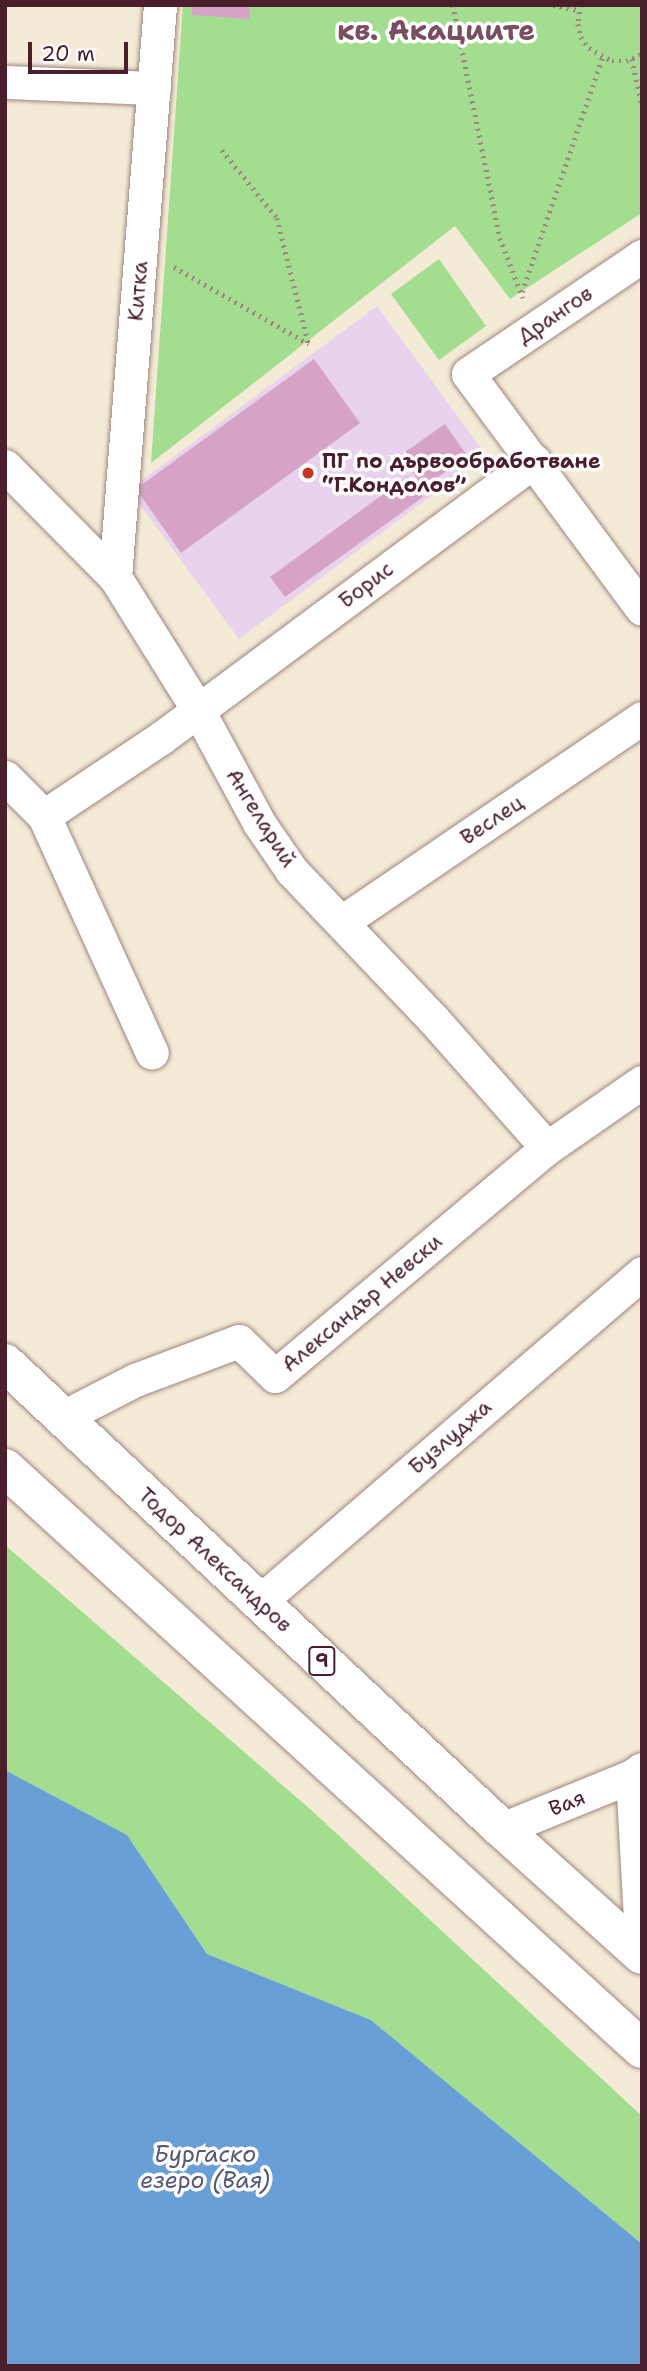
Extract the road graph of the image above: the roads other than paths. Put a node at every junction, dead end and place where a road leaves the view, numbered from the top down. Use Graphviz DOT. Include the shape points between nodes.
graph roads {
  1 [pos="159,5"];
  2 [pos="5,82"];
  3 [pos="154,89"];
  4 [pos="642,256"];
  5 [pos="534,461"];
  6 [pos="5,466"];
  7 [pos="115,577"];
  8 [pos="642,609"];
  9 [pos="198,710"];
  10 [pos="642,718"];
  11 [pos="5,777"];
  12 [pos="44,817"];
  13 [pos="343,921"];
  14 [pos="152,1053"];
  15 [pos="642,1082"];
  16 [pos="547,1148"];
  17 [pos="642,1273"];
  18 [pos="5,1363"];
  19 [pos="63,1418"];
  20 [pos="5,1468"];
  21 [pos="259,1602"];
  22 [pos="637,1772"];
  23 [pos="502,1829"];
  24 [pos="642,1955"];
  25 [pos="642,2049"];
  1 -- 3 [label="street, Китка"];
  2 -- 3 [label="street"];
  3 -- 7 [label="street, Китка"];
  4 -- 5 [label="street, Дрангов" via="468,374"];
  5 -- 8 [label="street"];
  5 -- 9 [label="street, Борис"];
  6 -- 7 [label="street, Ангеларий"];
  7 -- 9 [label="street, Ангеларий"];
  9 -- 12 [label="street, Борис"];
  9 -- 13 [label="street, Ангеларий" via="259,823 292,871"];
  10 -- 13 [label="street, Веслец"];
  11 -- 12 [label="street"];
  12 -- 14 [label="street"];
  13 -- 16 [label="street, Ангеларий"];
  15 -- 16 [label="street, Александър Невски"];
  16 -- 19 [label="street, Александър Невски" via="275,1376 239,1341 135,1380"];
  17 -- 21 [label="street, Бузлуджа"];
  18 -- 19 [label="highway, Тодор Александров / 9"];
  19 -- 21 [label="highway, Тодор Александров / 9"];
  20 -- 25 [label="highway"];
  21 -- 23 [label="highway, Тодор Александров / 9"];
  22 -- 23 [label="street, Вая"];
  22 -- 24 [label="street, Вая"];
  23 -- 24 [label="highway, Тодор Александров / 9"];
}
